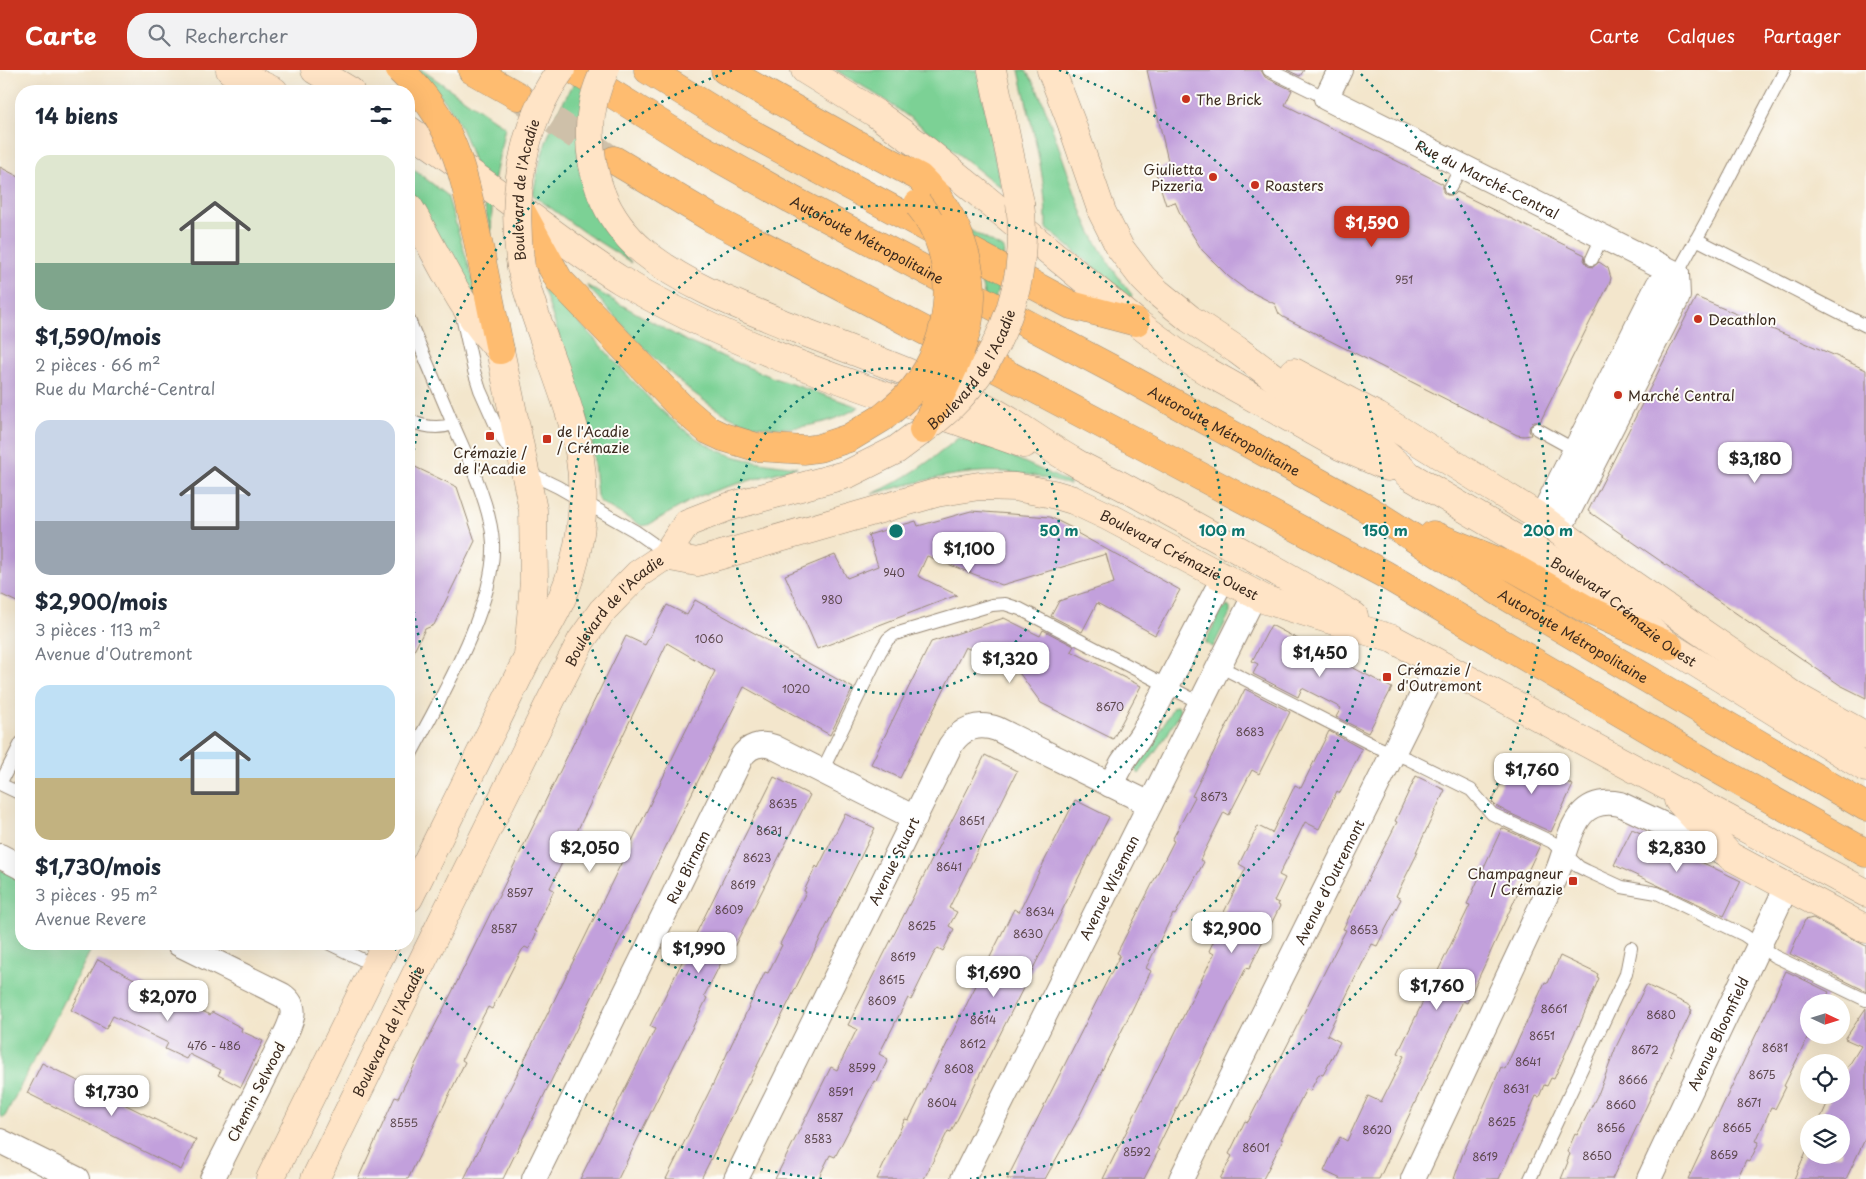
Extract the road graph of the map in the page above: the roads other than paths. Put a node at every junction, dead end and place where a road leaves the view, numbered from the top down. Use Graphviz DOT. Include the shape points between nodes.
graph roads {
  1 [pos="230,70"];
  2 [pos="315,70"];
  3 [pos="400,70"];
  4 [pos="472,70"];
  5 [pos="481,70"];
  6 [pos="561,70"];
  7 [pos="574,70"];
  8 [pos="605,70"];
  9 [pos="648,70"];
  10 [pos="725,70"];
  11 [pos="805,70"];
  12 [pos="992,70"];
  13 [pos="1051,70"];
  14 [pos="1269,70"];
  15 [pos="1340,70"];
  16 [pos="1785,70"];
  17 [pos="261,85"];
  18 [pos="340,85"];
  19 [pos="413,85"];
  20 [pos="415,87"];
  21 [pos="1326,98"];
  22 [pos="415,134"];
  23 [pos="851,141"];
  24 [pos="614,160"];
  25 [pos="1462,166"];
  26 [pos="1450,188"];
  27 [pos="520,209"];
  28 [pos="415,218"];
  29 [pos="1602,237"];
  30 [pos="1696,239"];
  31 [pos="1592,259"];
  32 [pos="1677,274"];
  33 [pos="456,290"];
  34 [pos="1136,322"];
  35 [pos="1866,326"];
  36 [pos="415,334"];
  37 [pos="500,350"];
  38 [pos="1237,350"];
  39 [pos="415,422"];
  40 [pos="453,424"];
  41 [pos="1536,429"];
  42 [pos="923,430"];
  43 [pos="1575,450"];
  44 [pos="1074,462"];
  45 [pos="525,471"];
  46 [pos="1410,476"];
  47 [pos="583,501"];
  48 [pos="1366,508"];
  49 [pos="1550,524"];
  50 [pos="665,556"];
  51 [pos="1224,578"];
  52 [pos="1255,594"];
  53 [pos="1393,639"];
  54 [pos="1669,646"];
  55 [pos="528,657"];
  56 [pos="1438,663"];
  57 [pos="1219,666"];
  58 [pos="1168,686"];
  59 [pos="1200,703"];
  60 [pos="1866,736"];
  61 [pos="415,746"];
  62 [pos="15,754"];
  63 [pos="1393,754"];
  64 [pos="1866,768"];
  65 [pos="822,771"];
  66 [pos="0,784"];
  67 [pos="1110,785"];
  68 [pos="1665,786"];
  69 [pos="15,791"];
  70 [pos="1150,804"];
  71 [pos="1866,807"];
  72 [pos="915,818"];
  73 [pos="1866,853"];
  74 [pos="1563,854"];
  75 [pos="0,856"];
  76 [pos="1730,856"];
  77 [pos="15,863"];
  78 [pos="415,886"];
  79 [pos="1786,886"];
  80 [pos="1866,893"];
  81 [pos="1866,929"];
  82 [pos="1759,946"];
  83 [pos="1631,948"];
  84 [pos="191,950"];
  85 [pos="358,950"];
  86 [pos="381,955"];
  87 [pos="1866,1000"];
  88 [pos="0,1141"];
  89 [pos="77,1179"];
  90 [pos="212,1179"];
  91 [pos="270,1179"];
  92 [pos="315,1179"];
  93 [pos="534,1179"];
  94 [pos="736,1179"];
  95 [pos="963,1179"];
  96 [pos="1181,1179"];
  97 [pos="1413,1179"];
  98 [pos="1530,1179"];
  99 [pos="1649,1179"];
  1 -- 17 [label="main road"];
  2 -- 18 [label="main road"];
  3 -- 19 [label="highway, bridge"];
  4 -- 5 [label="highway" via="518,96"];
  6 -- 47 [label="main road, Boulevard de l'Acadie, bridge" via="543,101 527,145 521,170 517,242 530,298 574,428"];
  7 -- 48 [label="highway, Autoroute Métropolitaine" via="775,191 1116,371"];
  8 -- 44 [label="main road, bridge" via="595,94 589,130 592,166 612,214 644,252 673,272 725,299 990,409"];
  9 -- 34 [label="highway" via="747,131 1071,305"];
  10 -- 23 [label="highway"];
  11 -- 34 [label="main road" via="875,113 927,151"];
  12 -- 42 [label="main road, Boulevard de l'Acadie, bridge" via="1020,203 1019,269 999,338 979,374 964,395"];
  13 -- 38 [label="main road, Boulevard Crémazie Ouest" via="1096,197 1120,248 1157,292"];
  14 -- 21 [label="lane"];
  15 -- 21 [label="street"];
  16 -- 30 [label="lane"];
  20 -- 37 [label="highway, bridge" via="434,108 452,142 465,179"];
  21 -- 25 [label="street, Rue du Marché-Central"];
  22 -- 27 [label="main road"];
  23 -- 27 [label="highway, bridge" via="906,190 933,224 943,254 948,289 937,348 924,375 905,399 849,438 819,448 756,447 708,430 680,406 559,280"];
  23 -- 42 [label="highway, bridge" via="919,177 938,196 965,250 971,291 970,319 955,367"];
  24 -- 73 [label="highway" via="711,218 1384,574"];
  25 -- 26 [label="lane"];
  25 -- 29 [label="street, Rue du Marché-Central"];
  27 -- 44 [label="main road" via="621,280 728,336 861,388"];
  28 -- 33 [label="main road"];
  29 -- 31 [label="lane"];
  29 -- 32 [label="street, Rue du Marché-Central"];
  30 -- 32 [label="lane"];
  30 -- 35 [label="lane"];
  32 -- 43 [label="street" via="1658,285"];
  32 -- 49 [label="street" via="1676,301"];
  33 -- 37 [label="main road" via="484,334"];
  33 -- 45 [label="lane" via="480,390 501,437"];
  34 -- 46 [label="main road" via="1208,372 1342,447"];
  36 -- 40 [label="lane"];
  37 -- 45 [label="main road"];
  38 -- 46 [label="main road, Boulevard Crémazie Ouest" via="1292,391 1355,427"];
  38 -- 49 [label="main road, Boulevard Crémazie Ouest" via="1302,375 1377,416"];
  39 -- 40 [label="lane" via="438,428"];
  40 -- 61 [label="lane" via="489,516 492,562 482,604 465,646"];
  41 -- 43 [label="lane"];
  42 -- 50 [label="main road, Boulevard de l'Acadie" via="896,450 848,474 728,507 687,523"];
  43 -- 49 [label="street"];
  44 -- 53 [label="main road" via="1281,573"];
  45 -- 47 [label="lane"];
  45 -- 55 [label="main road" via="535,530"];
  46 -- 54 [label="main road, Boulevard Crémazie Ouest" via="1600,589"];
  47 -- 50 [label="lane" via="635,531"];
  47 -- 55 [label="main road, Boulevard de l'Acadie" via="579,541 564,593"];
  48 -- 54 [label="highway" via="1514,568 1586,609"];
  48 -- 71 [label="highway, Autoroute Métropolitaine" via="1501,594"];
  49 -- 60 [label="main road, Boulevard Crémazie Ouest" via="1791,694"];
  50 -- 51 [label="main road, Boulevard Crémazie Ouest" via="697,562 936,493 980,486 1015,487 1054,494 1082,504"];
  50 -- 92 [label="main road, Boulevard de l'Acadie" via="638,574 617,594 581,641"];
  51 -- 52 [label="main road, Boulevard Crémazie Ouest"];
  51 -- 58 [label="street"];
  52 -- 53 [label="main road, Boulevard Crémazie Ouest"];
  52 -- 57 [label="street, Avenue Wiseman"];
  53 -- 56 [label="main road, Boulevard Crémazie Ouest"];
  54 -- 64 [label="main road, Boulevard Crémazie Ouest"];
  55 -- 78 [label="main road, Boulevard de l'Acadie"];
  56 -- 63 [label="street, Avenue d'Outremont"];
  56 -- 68 [label="main road, Boulevard Crémazie Ouest"];
  57 -- 59 [label="street, Avenue Wiseman"];
  57 -- 63 [label="lane"];
  58 -- 59 [label="lane"];
  58 -- 65 [label="lane" via="1020,609 1005,604 992,605 902,632 888,640"];
  58 -- 67 [label="street"];
  59 -- 70 [label="street, Avenue Wiseman"];
  62 -- 66 [label="lane"];
  63 -- 74 [label="lane" via="1471,790 1492,814 1552,842"];
  63 -- 96 [label="street, Avenue d'Outremont"];
  65 -- 72 [label="street, Rue Birnam"];
  65 -- 93 [label="street, Rue Birnam" via="769,745 758,745 744,753"];
  66 -- 69 [label="lane"];
  67 -- 70 [label="street, Avenue Stuart"];
  67 -- 72 [label="street, Avenue Stuart" via="997,729 978,726 965,730 955,739"];
  68 -- 76 [label="main road, Boulevard Crémazie Ouest"];
  68 -- 80 [label="main road, Boulevard Crémazie Ouest"];
  70 -- 95 [label="street, Avenue Wiseman"];
  72 -- 94 [label="street, Avenue Stuart"];
  74 -- 76 [label="street, Boulevard Crémazie Ouest" via="1577,819 1588,808 1602,802 1620,804"];
  74 -- 82 [label="lane" via="1587,872 1622,887 1657,893 1744,935"];
  74 -- 97 [label="street"];
  75 -- 77 [label="street"];
  76 -- 79 [label="main road, Boulevard Crémazie Ouest"];
  79 -- 81 [label="main road, Boulevard Crémazie Ouest"];
  79 -- 82 [label="street, Avenue Bloomfield"];
  82 -- 87 [label="lane"];
  82 -- 99 [label="street, Avenue Bloomfield"];
  83 -- 98 [label="lane" via="1626,974"];
  84 -- 90 [label="street, Chemin Selwood" via="282,994 292,1003 286,1033"];
  85 -- 86 [label="lane"];
  86 -- 91 [label="main road"];
  88 -- 89 [label="street"];
}
